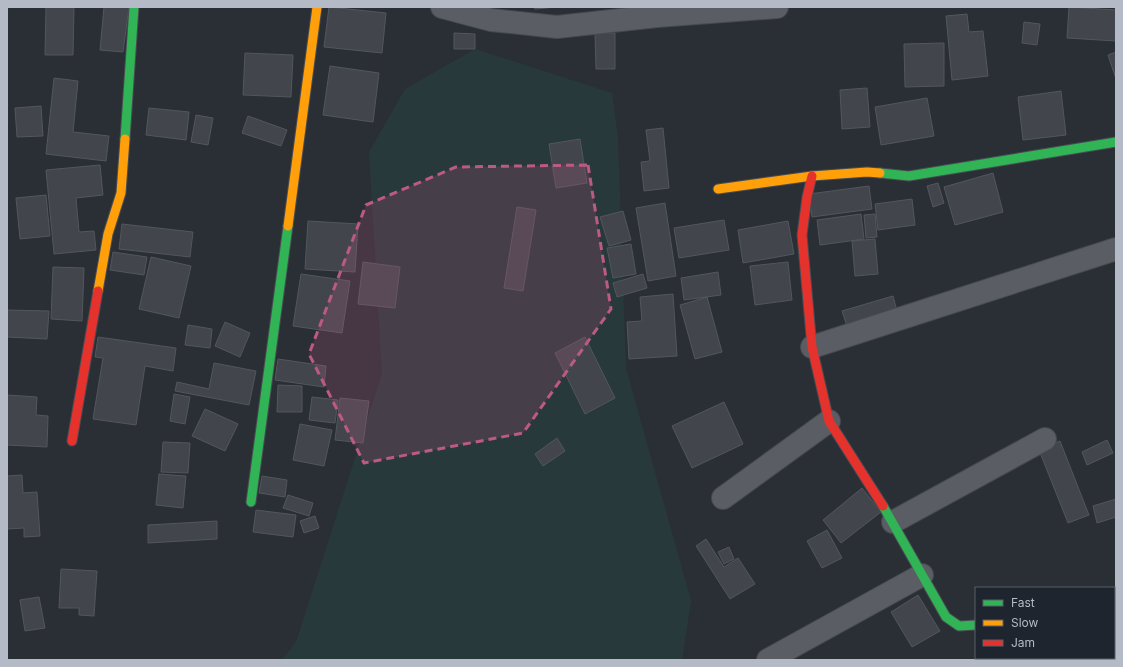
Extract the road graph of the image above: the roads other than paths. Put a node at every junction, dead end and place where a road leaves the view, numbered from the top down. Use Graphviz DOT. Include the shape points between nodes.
graph roads {
  1 [pos="134,7"];
  2 [pos="317,7"];
  3 [pos="442,7"];
  4 [pos="777,7"];
  5 [pos="655,12"];
  6 [pos="1116,142"];
  7 [pos="812,176"];
  8 [pos="718,189"];
  9 [pos="1116,249"];
  10 [pos="812,347"];
  11 [pos="829,421"];
  12 [pos="1044,439"];
  13 [pos="72,441"];
  14 [pos="723,498"];
  15 [pos="251,502"];
  16 [pos="893,522"];
  17 [pos="922,574"];
  18 [pos="975,625"];
  19 [pos="768,660"];
  1 -- 13 [label="street" via="121,193 108,234"];
  2 -- 15 [label="street"];
  3 -- 5 [label="street" via="492,20 557,27"];
  4 -- 5 [label="street"];
  6 -- 7 [label="street" via="909,176 867,172"];
  7 -- 8 [label="street"];
  7 -- 10 [label="street" via="802,235"];
  9 -- 10 [label="street"];
  10 -- 11 [label="street"];
  11 -- 14 [label="street"];
  11 -- 16 [label="street"];
  12 -- 16 [label="street"];
  16 -- 17 [label="street"];
  17 -- 18 [label="street" via="946,617 959,626"];
  17 -- 19 [label="street"];
}
